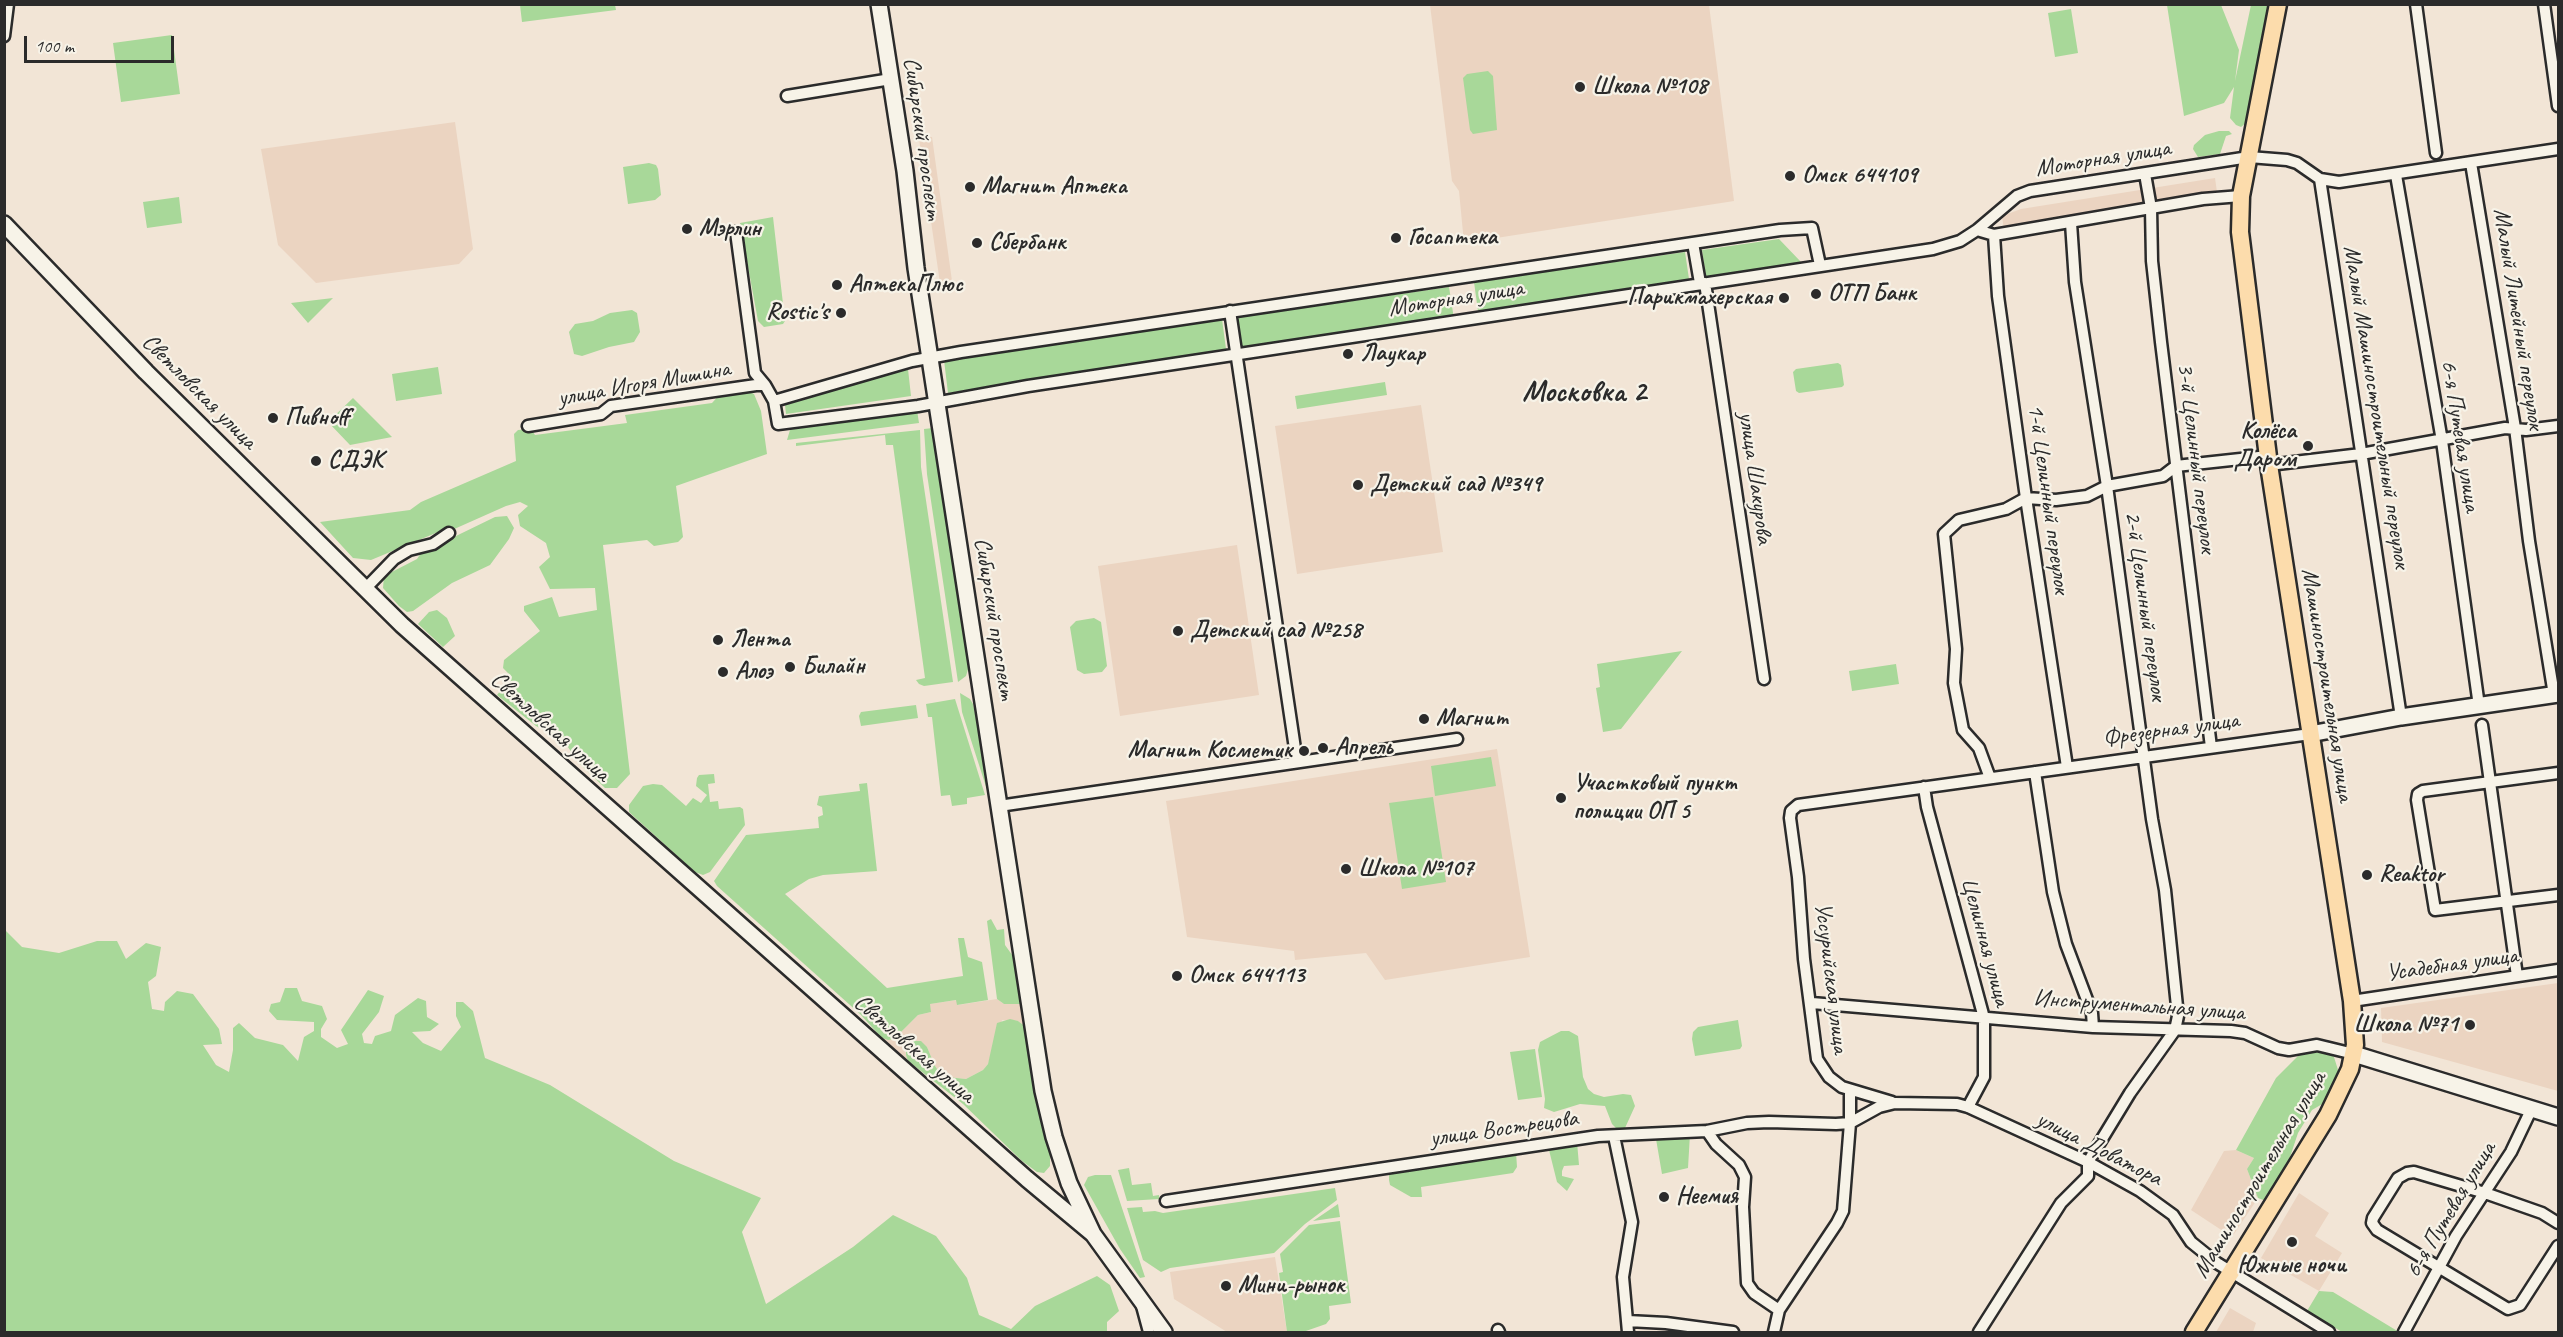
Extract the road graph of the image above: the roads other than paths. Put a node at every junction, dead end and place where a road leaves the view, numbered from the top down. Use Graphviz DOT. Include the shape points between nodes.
graph roads {
  1 [pos="8,4"];
  2 [pos="879,4"];
  3 [pos="2278,4"];
  4 [pos="2416,4"];
  5 [pos="2544,4"];
  6 [pos="4,36"];
  7 [pos="891,80"];
  8 [pos="787,96"];
  9 [pos="2559,106"];
  10 [pos="2559,149"];
  11 [pos="2436,153"];
  12 [pos="2249,157"];
  13 [pos="2471,163"];
  14 [pos="2145,174"];
  15 [pos="2396,175"];
  16 [pos="2320,179"];
  17 [pos="2241,196"];
  18 [pos="2151,208"];
  19 [pos="4,224"];
  20 [pos="2071,224"];
  21 [pos="1977,230"];
  22 [pos="736,232"];
  23 [pos="1994,235"];
  24 [pos="1693,243"];
  25 [pos="1820,265"];
  26 [pos="1702,283"];
  27 [pos="1230,311"];
  28 [pos="1236,354"];
  29 [pos="931,357"];
  30 [pos="765,385"];
  31 [pos="774,401"];
  32 [pos="938,402"];
  33 [pos="528,426"];
  34 [pos="2559,426"];
  35 [pos="2515,428"];
  36 [pos="2442,441"];
  37 [pos="2361,454"];
  38 [pos="2268,460"];
  39 [pos="2176,466"];
  40 [pos="2107,486"];
  41 [pos="2026,498"];
  42 [pos="449,533"];
  43 [pos="365,589"];
  44 [pos="1764,679"];
  45 [pos="2556,695"];
  46 [pos="2479,706"];
  47 [pos="2401,717"];
  48 [pos="2482,726"];
  49 [pos="2310,734"];
  50 [pos="1457,739"];
  51 [pos="2211,747"];
  52 [pos="2145,757"];
  53 [pos="1297,762"];
  54 [pos="2067,767"];
  55 [pos="2034,772"];
  56 [pos="2559,773"];
  57 [pos="1990,778"];
  58 [pos="2490,782"];
  59 [pos="1924,787"];
  60 [pos="999,806"];
  61 [pos="1791,811"];
  62 [pos="2559,895"];
  63 [pos="2507,902"];
  64 [pos="2559,970"];
  65 [pos="2517,976"];
  66 [pos="2352,1001"];
  67 [pos="1812,1003"];
  68 [pos="1984,1018"];
  69 [pos="2093,1027"];
  70 [pos="2175,1030"];
  71 [pos="2354,1054"];
  72 [pos="1850,1090"];
  73 [pos="1895,1103"];
  74 [pos="1968,1107"];
  75 [pos="2532,1108"];
  76 [pos="2559,1117"];
  77 [pos="1850,1123"];
  78 [pos="1707,1131"];
  79 [pos="1614,1136"];
  80 [pos="2088,1162"];
  81 [pos="2485,1193"];
  82 [pos="1166,1201"];
  83 [pos="2559,1223"];
  84 [pos="1093,1234"];
  85 [pos="2559,1246"];
  86 [pos="2439,1269"];
  87 [pos="2230,1272"];
  88 [pos="1142,1303"];
  89 [pos="1779,1310"];
  90 [pos="1628,1327"];
  91 [pos="1149,1332"];
  92 [pos="1164,1332"];
  93 [pos="1733,1332"];
  94 [pos="1774,1332"];
  95 [pos="1979,1332"];
  96 [pos="2194,1332"];
  97 [pos="2329,1332"];
  98 [pos="2404,1332"];
  1 -- 6 [label="street"];
  2 -- 7 [label="street, Сибирский проспект"];
  3 -- 12 [label="main road, Машиностроительная улица"];
  4 -- 11 [label="street"];
  5 -- 9 [label="street"];
  7 -- 8 [label="street"];
  7 -- 29 [label="street, Сибирский проспект"];
  10 -- 13 [label="street"];
  12 -- 14 [label="street, Моторная улица"];
  12 -- 16 [label="street" via="2296,163"];
  12 -- 17 [label="main road, Машиностроительная улица"];
  13 -- 15 [label="street"];
  13 -- 35 [label="street, Малый Литейный переулок"];
  14 -- 18 [label="street, 3-й Целинный переулок"];
  14 -- 21 [label="street, Моторная улица" via="2030,191 2017,196"];
  15 -- 16 [label="street" via="2339,182"];
  15 -- 36 [label="street, 6-я Путевая улица"];
  16 -- 37 [label="street, Малый Машиностроительный переулок"];
  17 -- 18 [label="street"];
  17 -- 38 [label="main road, Машиностроительная улица" via="2244,281"];
  18 -- 20 [label="street"];
  18 -- 39 [label="street, 3-й Целинный переулок" via="2152,261"];
  19 -- 43 [label="street, Светловская улица" via="146,372"];
  20 -- 23 [label="street"];
  20 -- 40 [label="street, 2-й Целинный переулок" via="2075,282"];
  21 -- 23 [label="street"];
  21 -- 25 [label="street, Моторная улица" via="1939,248"];
  22 -- 30 [label="street" via="755,373"];
  23 -- 41 [label="street, 1-й Целинный переулок" via="1998,296"];
  24 -- 25 [label="street, Моторная улица" via="1812,228"];
  24 -- 26 [label="street, улица Шакурова"];
  24 -- 27 [label="street, Моторная улица"];
  25 -- 26 [label="street, Моторная улица"];
  26 -- 28 [label="street, Моторная улица"];
  26 -- 44 [label="street, улица Шакурова"];
  27 -- 28 [label="street"];
  27 -- 29 [label="street, Моторная улица"];
  28 -- 32 [label="street, Моторная улица"];
  28 -- 53 [label="street"];
  29 -- 31 [label="street"];
  29 -- 32 [label="street, Сибирский проспект"];
  30 -- 31 [label="street, улица Игоря Мишина"];
  30 -- 33 [label="street, улица Игоря Мишина" via="611,406 601,414"];
  31 -- 32 [label="street, улица Игоря Мишина" via="778,424"];
  32 -- 60 [label="street, Сибирский проспект"];
  34 -- 35 [label="street"];
  35 -- 36 [label="street" via="2453,435"];
  35 -- 45 [label="street, Малый Литейный переулок" via="2529,541"];
  36 -- 37 [label="street"];
  36 -- 46 [label="street, 6-я Путевая улица"];
  37 -- 38 [label="street"];
  37 -- 47 [label="street, Малый Машиностроительный переулок"];
  38 -- 39 [label="street"];
  38 -- 49 [label="main road, Машиностроительная улица"];
  39 -- 40 [label="street" via="2163,476"];
  39 -- 51 [label="street, 3-й Целинный переулок"];
  40 -- 41 [label="street" via="2087,496"];
  40 -- 52 [label="street, 2-й Целинный переулок"];
  41 -- 54 [label="street, 1-й Целинный переулок"];
  41 -- 57 [label="street" via="2006,510 1959,520 1944,534 1955,638 1954,683 1963,730 1979,748"];
  42 -- 43 [label="street" via="433,544 409,550 394,559"];
  43 -- 84 [label="street, Светловская улица" via="611,811"];
  45 -- 46 [label="street, Фрезерная улица"];
  46 -- 47 [label="street, Фрезерная улица"];
  47 -- 49 [label="street, Фрезерная улица"];
  48 -- 58 [label="street"];
  49 -- 51 [label="street, Фрезерная улица"];
  49 -- 66 [label="main road, Машиностроительная улица"];
  50 -- 53 [label="street"];
  51 -- 52 [label="street, Фрезерная улица"];
  52 -- 54 [label="street, Фрезерная улица"];
  52 -- 70 [label="street, 2-й Целинный переулок" via="2175,970"];
  53 -- 60 [label="street"];
  54 -- 55 [label="street, Фрезерная улица"];
  55 -- 57 [label="street, Фрезерная улица"];
  55 -- 69 [label="street" via="2056,902 2066,944 2092,1013"];
  56 -- 58 [label="street"];
  57 -- 59 [label="street, Фрезерная улица"];
  58 -- 63 [label="street"];
  58 -- 63 [label="street" via="2423,791 2417,800 2435,910"];
  59 -- 61 [label="street, Фрезерная улица" via="1798,806"];
  59 -- 68 [label="street, Целинная улица"];
  60 -- 84 [label="street, Сибирский проспект" via="1043,1091 1069,1182"];
  61 -- 67 [label="street, Уссурийская улица" via="1804,959"];
  62 -- 63 [label="street"];
  63 -- 65 [label="street"];
  64 -- 65 [label="street, Усадебная улица"];
  65 -- 66 [label="street, Усадебная улица"];
  66 -- 71 [label="main road, Машиностроительная улица"];
  67 -- 68 [label="street, Инструментальная улица"];
  67 -- 72 [label="street, Уссурийская улица" via="1820,1066"];
  68 -- 69 [label="street, Инструментальная улица"];
  68 -- 74 [label="street, Целинная улица" via="1984,1077"];
  69 -- 70 [label="street, Инструментальная улица"];
  70 -- 71 [label="street, Инструментальная улица" via="2245,1033 2289,1050 2317,1045"];
  70 -- 80 [label="street"];
  71 -- 75 [label="street, Инструментальная улица"];
  71 -- 87 [label="main road, Машиностроительная улица" via="2328,1115"];
  72 -- 73 [label="street, Уссурийская улица"];
  72 -- 77 [label="street"];
  73 -- 74 [label="street, улица Доватора"];
  73 -- 77 [label="street, улица Доватора"];
  74 -- 80 [label="street, улица Доватора"];
  75 -- 76 [label="street, Инструментальная улица"];
  75 -- 81 [label="street, 6-я Путевая улица"];
  77 -- 78 [label="street, улица Вострецова" via="1747,1123"];
  77 -- 89 [label="street" via="1843,1211"];
  78 -- 79 [label="street, улица Вострецова"];
  78 -- 89 [label="street" via="1746,1177 1743,1207 1747,1283 1754,1293"];
  79 -- 82 [label="street, улица Вострецова"];
  79 -- 90 [label="street" via="1632,1222 1623,1277"];
  80 -- 87 [label="street, улица Доватора" via="2164,1207 2191,1242"];
  80 -- 95 [label="street" via="2088,1176 2061,1203"];
  81 -- 83 [label="street"];
  81 -- 86 [label="street, 6-я Путевая улица"];
  81 -- 86 [label="street" via="2407,1173 2398,1178 2373,1218 2377,1230"];
  84 -- 88 [label="street"];
  85 -- 86 [label="street" via="2515,1309 2508,1309"];
  86 -- 98 [label="street, 6-я Путевая улица"];
  87 -- 96 [label="main road, Машиностроительная улица"];
  87 -- 97 [label="street, улица Доватора"];
  88 -- 91 [label="street"];
  88 -- 92 [label="street"];
  89 -- 94 [label="street"];
  90 -- 93 [label="street" via="1666,1323"];
}
